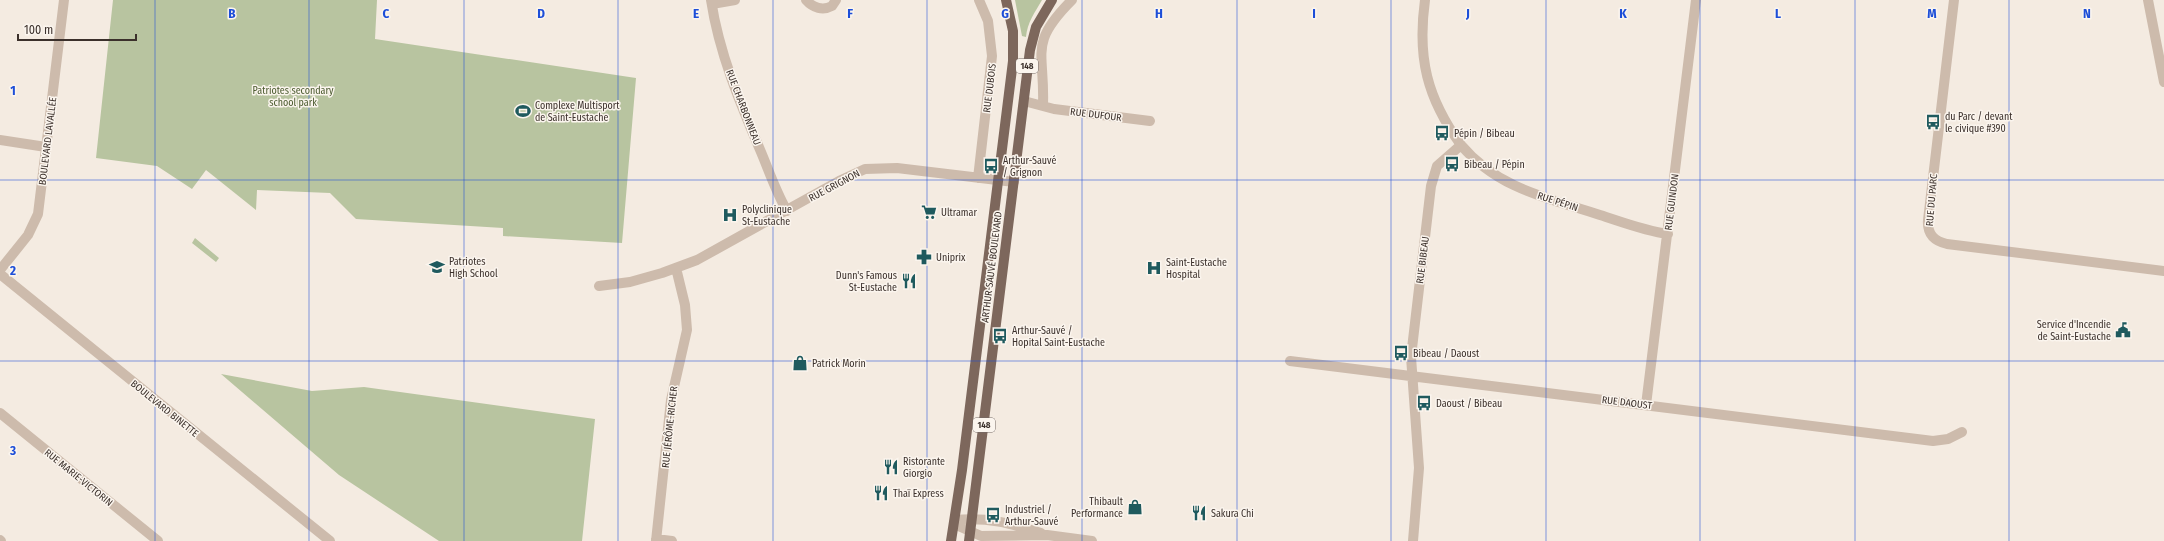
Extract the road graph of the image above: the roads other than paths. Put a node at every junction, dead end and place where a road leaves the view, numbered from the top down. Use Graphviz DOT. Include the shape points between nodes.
graph roads {
  1 [pos="64,0"];
  2 [pos="735,0"];
  3 [pos="806,0"];
  4 [pos="836,0"];
  5 [pos="979,0"];
  6 [pos="1006,0"];
  7 [pos="1052,0"];
  8 [pos="1072,0"];
  9 [pos="1425,0"];
  10 [pos="1696,0"];
  11 [pos="1954,0"];
  12 [pos="2148,0"];
  13 [pos="712,2"];
  14 [pos="2164,82"];
  15 [pos="1024,101"];
  16 [pos="1043,105"];
  17 [pos="1150,121"];
  18 [pos="0,140"];
  19 [pos="1461,145"];
  20 [pos="46,146"];
  21 [pos="978,178"];
  22 [pos="998,180"];
  23 [pos="1014,182"];
  24 [pos="787,210"];
  25 [pos="1668,234"];
  26 [pos="676,268"];
  27 [pos="0,270"];
  28 [pos="2164,271"];
  29 [pos="0,274"];
  30 [pos="0,282"];
  31 [pos="599,286"];
  32 [pos="1290,361"];
  33 [pos="1412,375"];
  34 [pos="1646,405"];
  35 [pos="2,417"];
  36 [pos="1962,432"];
  37 [pos="972,519"];
  38 [pos="954,522"];
  39 [pos="1047,535"];
  40 [pos="970,537"];
  41 [pos="656,540"];
  42 [pos="158,541"];
  43 [pos="321,541"];
  44 [pos="330,541"];
  45 [pos="672,541"];
  46 [pos="951,541"];
  47 [pos="1092,541"];
  48 [pos="1413,541"];
  1 -- 20 [label="street, BOULEVARD LAVALLÉE"];
  2 -- 13 [label="street"];
  3 -- 4 [label="street" via="813,6 823,8 832,6"];
  5 -- 21 [label="street, RUE DUBOIS" via="988,21 992,56"];
  6 -- 22 [label="main road, ARTHUR-SAUVÉ BOULEVARD / 148" via="1013,27 1014,53"];
  7 -- 15 [label="main road, ARTHUR-SAUVÉ BOULEVARD / 148" via="1040,17 1034,32"];
  8 -- 16 [label="street" via="1053,20 1042,41 1040,56"];
  9 -- 19 [label="street" via="1422,37 1428,81 1439,111"];
  10 -- 25 [label="street, RUE GUINDON"];
  11 -- 28 [label="street, RUE DU PARC" via="1928,220 1930,234 1936,240 1947,244"];
  12 -- 14 [label="street"];
  13 -- 24 [label="street, RUE CHARBONNEAU" via="721,45 737,92"];
  15 -- 16 [label="street, RUE DUFOUR"];
  15 -- 23 [label="main road, ARTHUR-SAUVÉ BOULEVARD / 148"];
  16 -- 17 [label="street, RUE DUFOUR" via="1054,109"];
  18 -- 20 [label="street"];
  19 -- 25 [label="street, RUE PÉPIN" via="1494,175 1522,190"];
  19 -- 33 [label="street, RUE BIBEAU" via="1439,163 1432,179 1411,357"];
  20 -- 27 [label="street, BOULEVARD LAVALLÉE" via="36,221 26,238"];
  21 -- 22 [label="street, RUE GRIGNON"];
  21 -- 24 [label="street, RUE GRIGNON" via="897,168 869,168 839,181"];
  22 -- 23 [label="street, RUE GRIGNON"];
  22 -- 38 [label="main road, ARTHUR-SAUVÉ BOULEVARD / 148"];
  23 -- 37 [label="main road, ARTHUR-SAUVÉ BOULEVARD / 148"];
  24 -- 26 [label="street, RUE GRIGNON" via="711,253"];
  25 -- 34 [label="street, RUE GUINDON"];
  26 -- 31 [label="street, RUE GRIGNON" via="623,283"];
  26 -- 41 [label="street, RUE JÉRÔME-RICHER" via="685,305 687,330 671,400"];
  29 -- 44 [label="street, BOULEVARD BINETTE"];
  30 -- 43 [label="street, BOULEVARD BINETTE"];
  32 -- 33 [label="street, RUE DAOUST"];
  33 -- 34 [label="street, RUE DAOUST"];
  33 -- 48 [label="street, RUE BIBEAU" via="1419,468"];
  34 -- 36 [label="street, RUE DAOUST" via="1933,441 1948,439"];
  35 -- 42 [label="street, RUE MARIE-VICTORIN"];
  37 -- 38 [label="street"];
  37 -- 39 [label="street" via="982,518 1016,525"];
  37 -- 40 [label="main road, ARTHUR-SAUVÉ BOULEVARD / 148"];
  38 -- 40 [label="street"];
  38 -- 46 [label="main road, ARTHUR-SAUVÉ BOULEVARD / 148"];
  39 -- 40 [label="street"];
  39 -- 47 [label="street"];
  41 -- 45 [label="street"];
}
